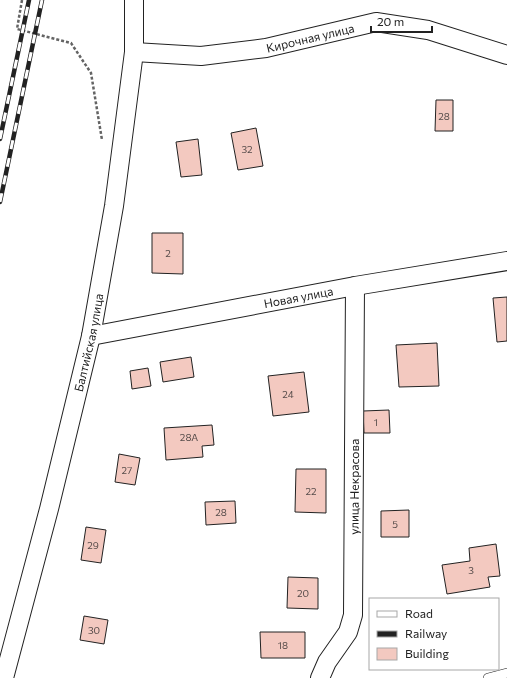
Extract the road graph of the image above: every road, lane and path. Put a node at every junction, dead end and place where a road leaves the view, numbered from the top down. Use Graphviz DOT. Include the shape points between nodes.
graph roads {
  1 [pos="22,0"];
  2 [pos="134,0"];
  3 [pos="134,52"];
  4 [pos="507,55"];
  5 [pos="103,148"];
  6 [pos="507,261"];
  7 [pos="355,286"];
  8 [pos="91,336"];
  9 [pos="507,674"];
  10 [pos="4,678"];
  11 [pos="320,678"];
  12 [pos="488,678"];
  1 -- 5 [label="path" via="17,28 72,43 91,73"];
  2 -- 3 [label="street, Балтийская улица"];
  3 -- 4 [label="street, Кирочная улица" via="201,56 266,48 376,22 428,30"];
  3 -- 8 [label="street, Балтийская улица" via="114,206"];
  6 -- 7 [label="street, Новая улица"];
  7 -- 8 [label="street, Новая улица"];
  7 -- 11 [label="street, улица Некрасова" via="353,615 348,632"];
  8 -- 10 [label="street, Балтийская улица" via="49,510"];
  9 -- 12 [label="lane"];
}
